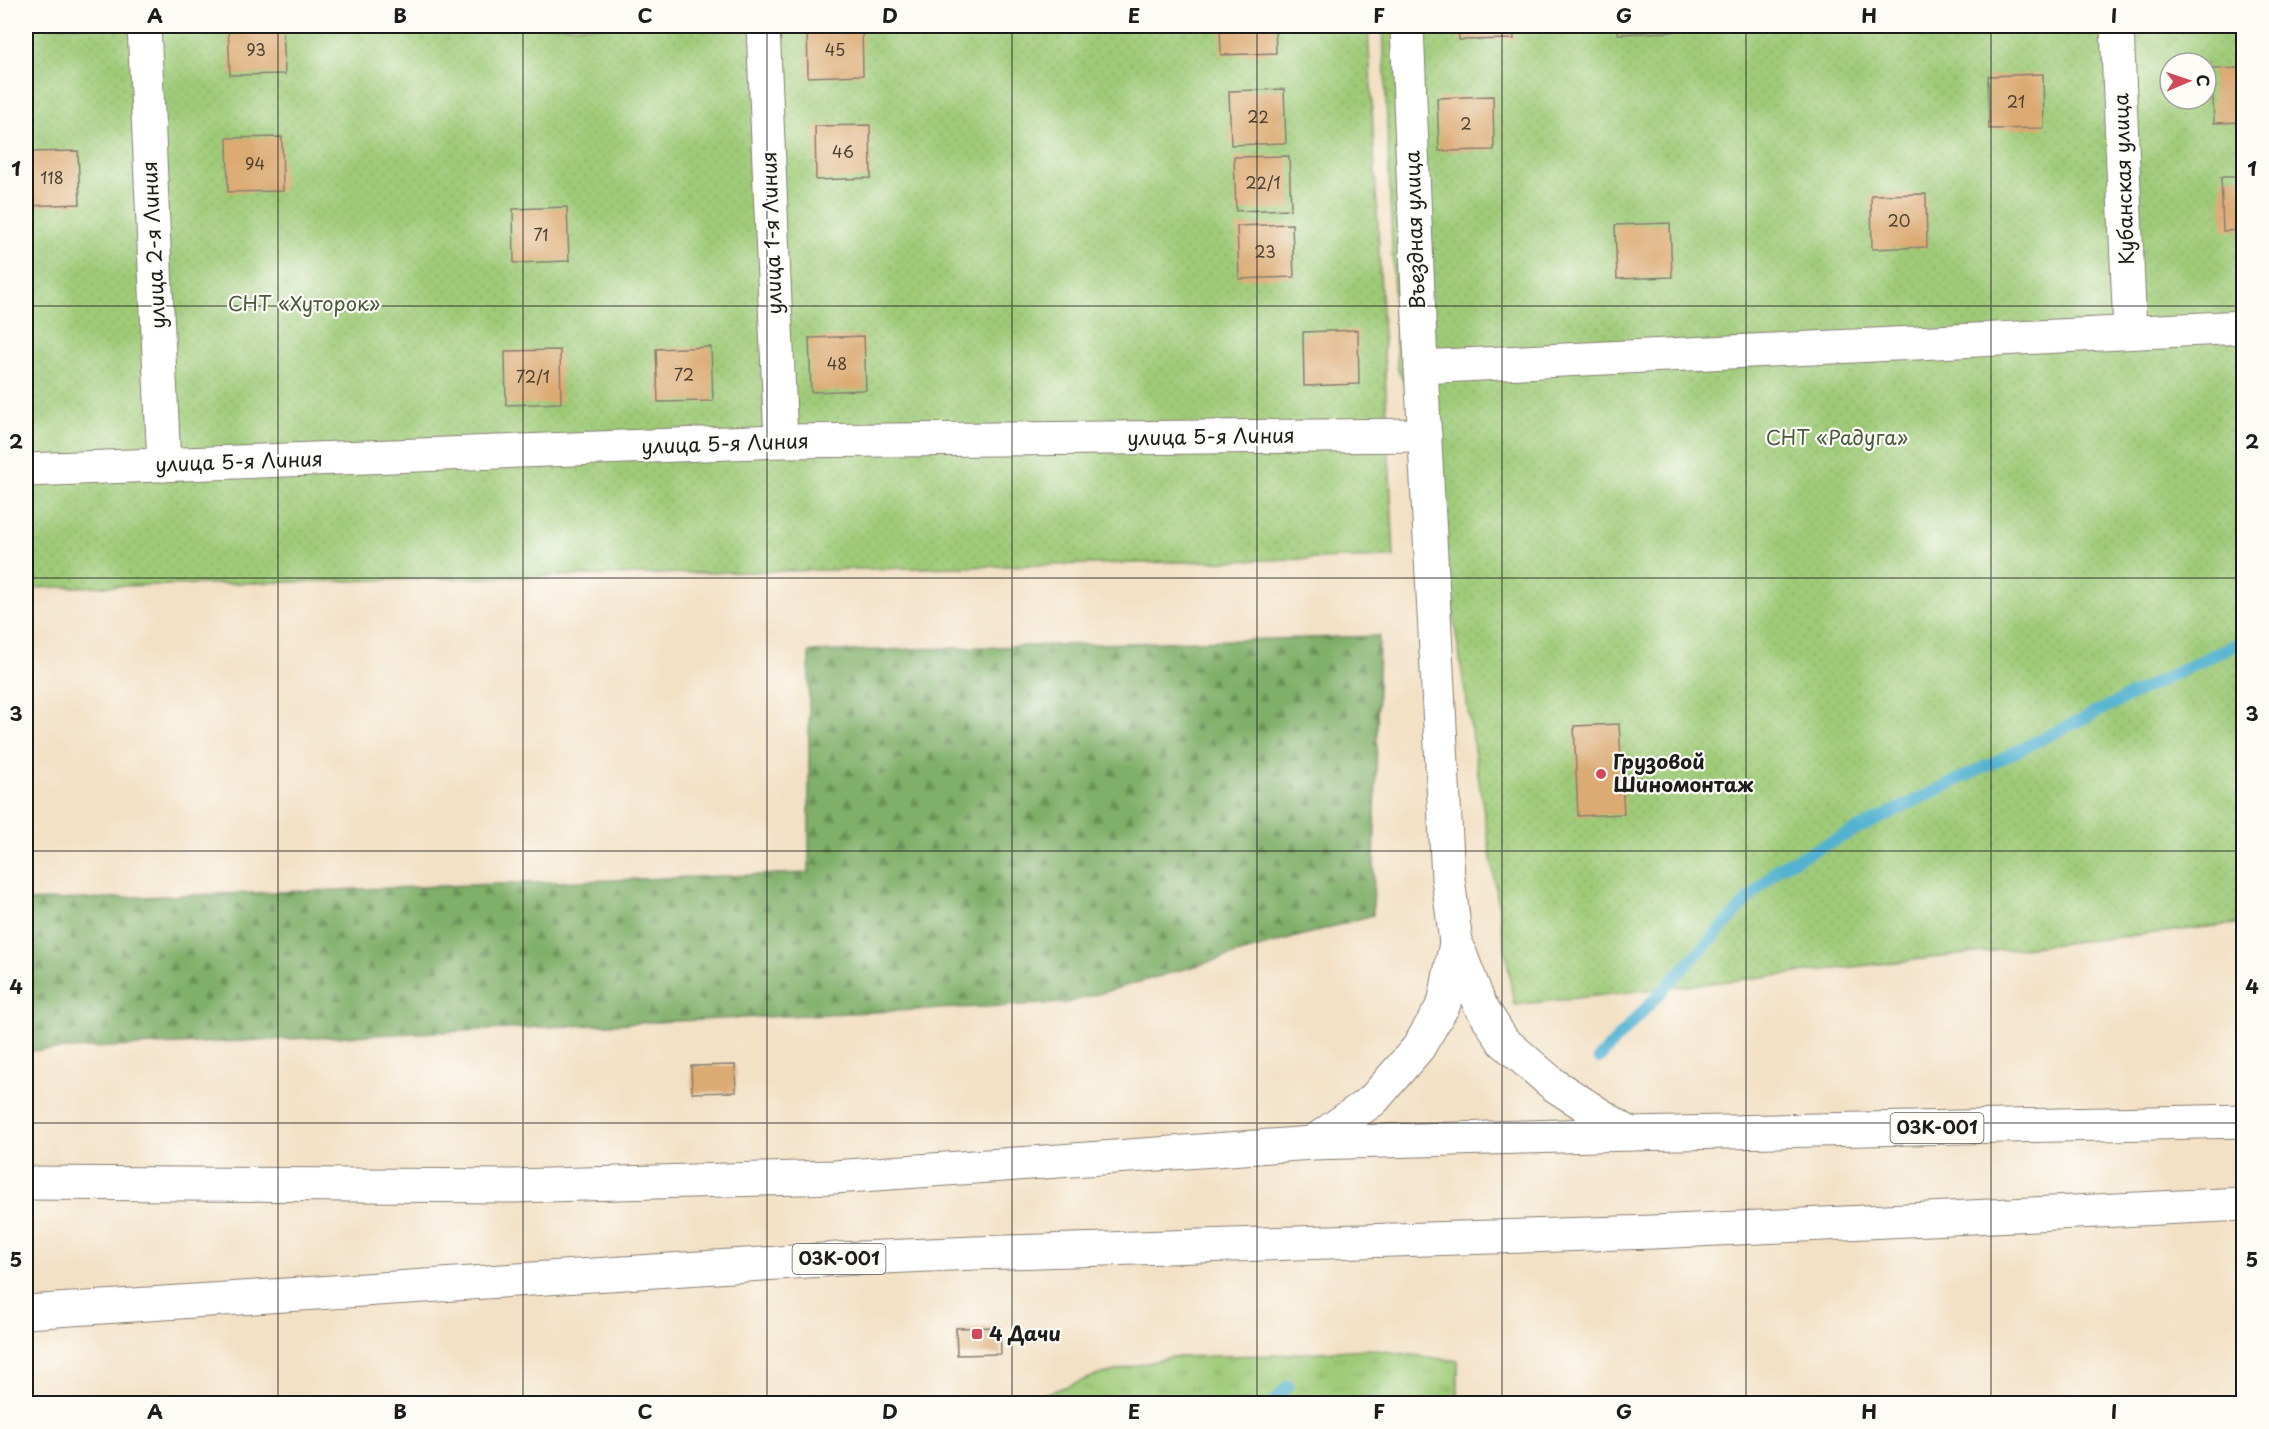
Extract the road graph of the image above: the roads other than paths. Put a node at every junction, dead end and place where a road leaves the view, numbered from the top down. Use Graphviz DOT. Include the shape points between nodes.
graph roads {
  1 [pos="144,26"];
  2 [pos="763,26"];
  3 [pos="1407,26"];
  4 [pos="2117,26"];
  5 [pos="2244,327"];
  6 [pos="2130,332"];
  7 [pos="1421,367"];
  8 [pos="1425,435"];
  9 [pos="781,441"];
  10 [pos="164,465"];
  11 [pos="26,470"];
  12 [pos="1456,943"];
  13 [pos="2244,1121"];
  14 [pos="1630,1134"];
  15 [pos="1312,1143"];
  16 [pos="26,1183"];
  17 [pos="2244,1204"];
  18 [pos="26,1312"];
  1 -- 10 [label="street, улица 2-я Линия"];
  2 -- 9 [label="street, улица 1-я Линия"];
  3 -- 7 [label="street, Въездная улица"];
  4 -- 6 [label="street, Кубанская улица"];
  5 -- 6 [label="street"];
  6 -- 7 [label="street"];
  7 -- 8 [label="street, Въездная улица"];
  8 -- 9 [label="street, улица 5-я Линия"];
  8 -- 12 [label="street, Въездная улица" via="1448,878"];
  9 -- 10 [label="street, улица 5-я Линия"];
  10 -- 11 [label="street, улица 5-я Линия"];
  12 -- 14 [label="street" via="1479,1003 1503,1041 1554,1085"];
  12 -- 15 [label="street" via="1444,1004 1418,1048 1373,1100"];
  13 -- 14 [label="street, 03К-001"];
  14 -- 15 [label="street, 03К-001"];
  15 -- 16 [label="street, 03К-001" via="834,1177 512,1186"];
  17 -- 18 [label="street, 03К-001" via="1665,1232 849,1259"];
}
